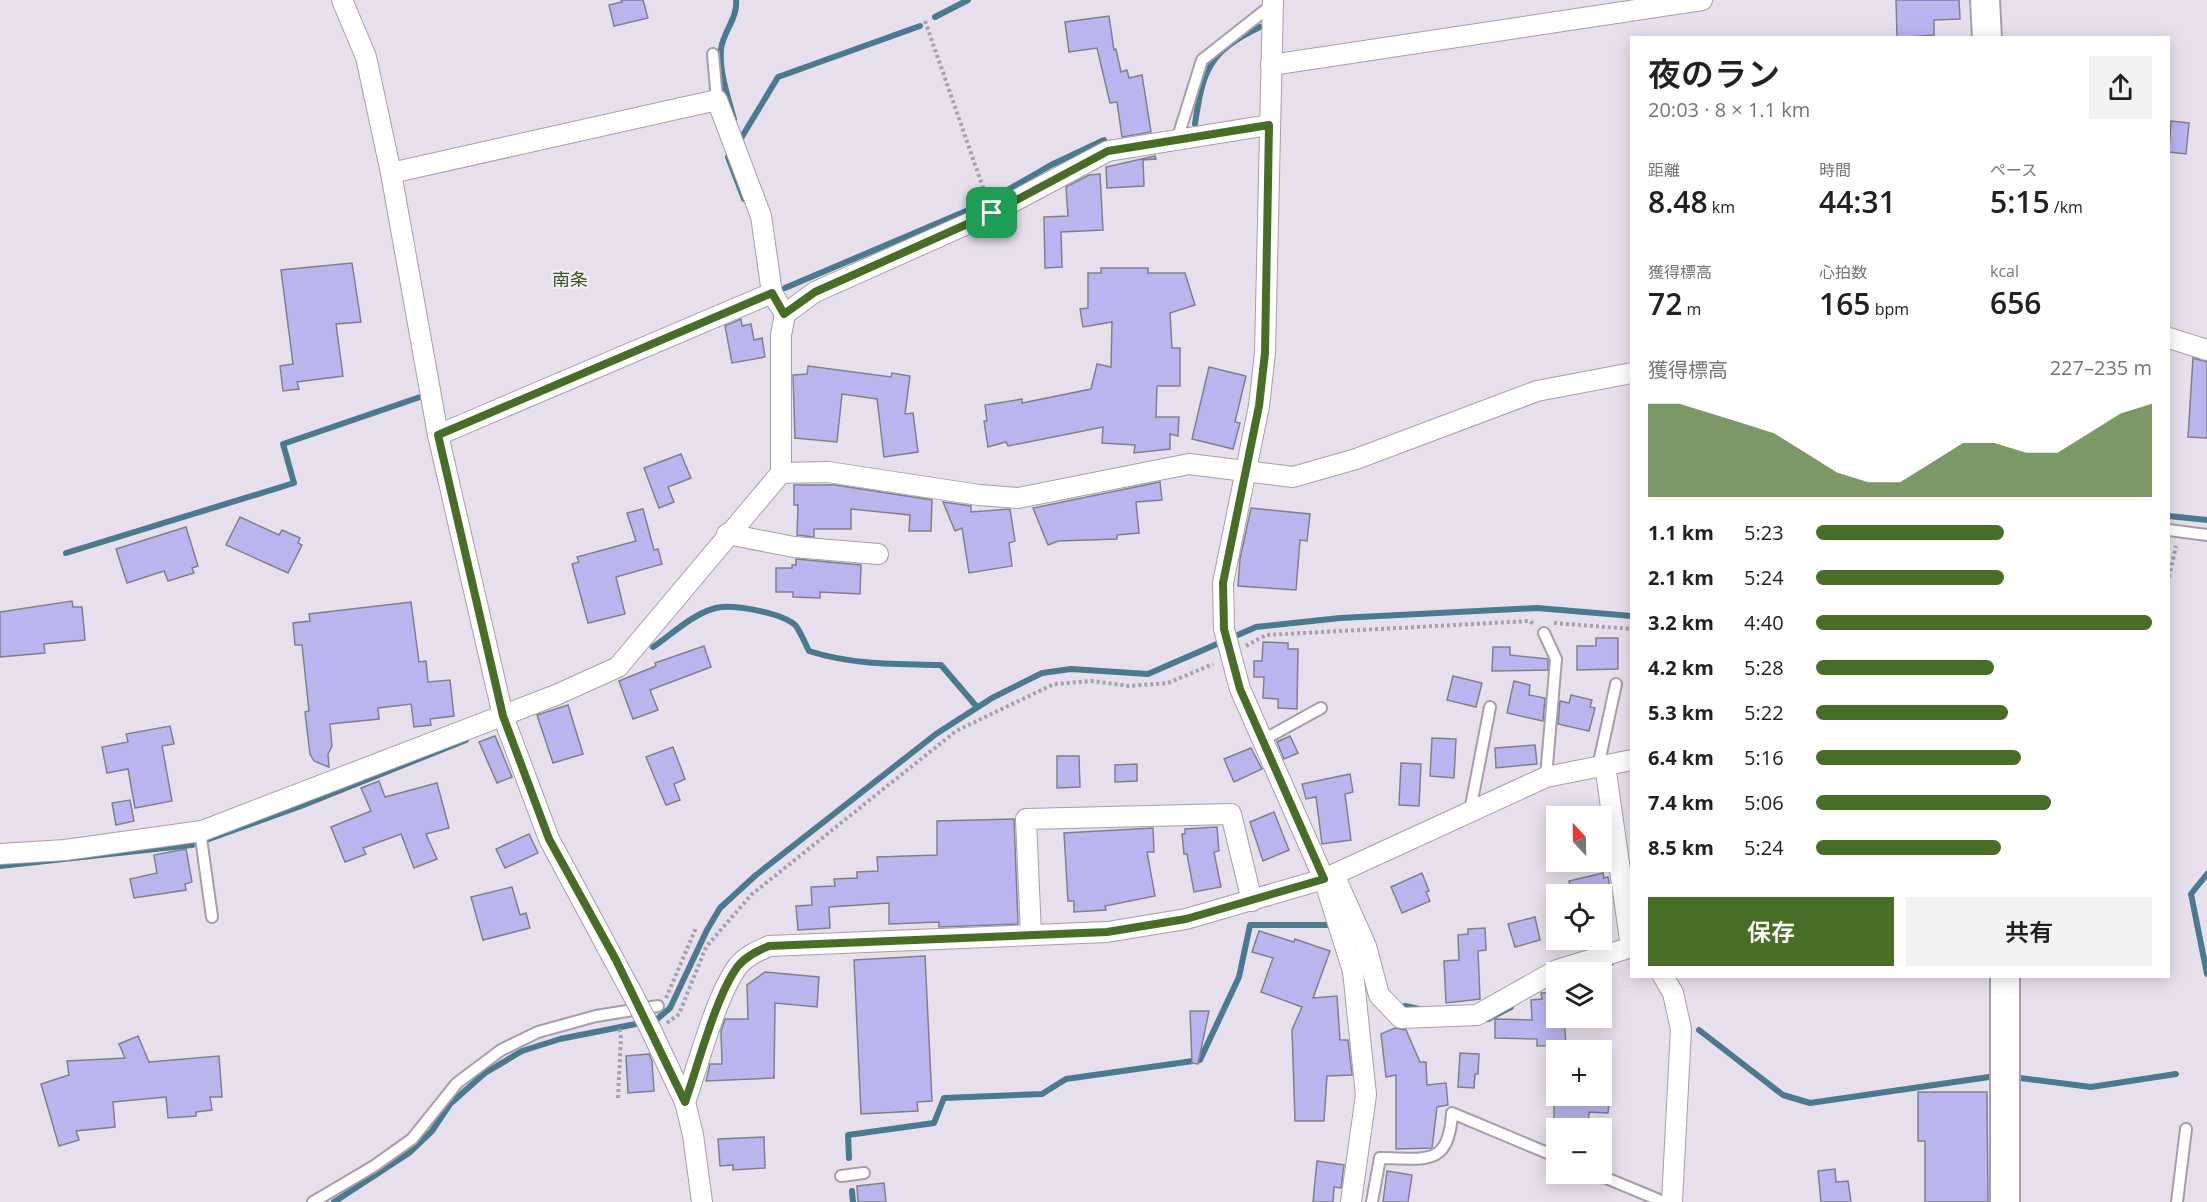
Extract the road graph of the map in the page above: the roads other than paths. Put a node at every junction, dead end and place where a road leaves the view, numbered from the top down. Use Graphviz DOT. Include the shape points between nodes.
graph roads {
  1 [pos="342,0"];
  2 [pos="1702,0"];
  3 [pos="1985,0"];
  4 [pos="1273,2"];
  5 [pos="1987,36"];
  6 [pos="713,54"];
  7 [pos="1271,65"];
  8 [pos="717,100"];
  9 [pos="1269,125"];
  10 [pos="1177,140"];
  11 [pos="391,173"];
  12 [pos="772,293"];
  13 [pos="784,314"];
  14 [pos="2170,338"];
  15 [pos="2207,350"];
  16 [pos="1630,372"];
  17 [pos="438,435"];
  18 [pos="781,473"];
  19 [pos="1244,473"];
  20 [pos="2173,531"];
  21 [pos="727,534"];
  22 [pos="2207,535"];
  23 [pos="878,554"];
  24 [pos="1544,633"];
  25 [pos="1616,684"];
  26 [pos="1490,707"];
  27 [pos="1321,708"];
  28 [pos="503,716"];
  29 [pos="1263,740"];
  30 [pos="1630,760"];
  31 [pos="1602,766"];
  32 [pos="1546,777"];
  33 [pos="1470,811"];
  34 [pos="200,831"];
  35 [pos="0,855"];
  36 [pos="1329,877"];
  37 [pos="1252,901"];
  38 [pos="212,917"];
  39 [pos="1031,935"];
  40 [pos="1630,935"];
  41 [pos="1630,948"];
  42 [pos="1664,978"];
  43 [pos="2005,978"];
  44 [pos="658,1006"];
  45 [pos="685,1102"];
  46 [pos="2186,1128"];
  47 [pos="1546,1152"];
  48 [pos="864,1173"];
  49 [pos="841,1176"];
  50 [pos="1612,1180"];
  51 [pos="313,1202"];
  52 [pos="702,1202"];
  53 [pos="1351,1202"];
  54 [pos="1372,1202"];
  55 [pos="1664,1202"];
  56 [pos="1672,1202"];
  57 [pos="2005,1202"];
  58 [pos="2176,1202"];
  1 -- 11 [label="street" via="366,57"];
  2 -- 7 [label="street"];
  3 -- 5 [label="street"];
  4 -- 7 [label="street"];
  4 -- 10 [label="lane" via="1202,60"];
  6 -- 8 [label="lane"];
  7 -- 9 [label="street"];
  8 -- 11 [label="street"];
  8 -- 12 [label="street" via="761,216"];
  9 -- 10 [label="street"];
  9 -- 19 [label="street" via="1265,353 1259,406"];
  10 -- 13 [label="street" via="1108,151 992,213 815,292"];
  11 -- 17 [label="street"];
  12 -- 13 [label="street"];
  12 -- 17 [label="street"];
  13 -- 18 [label="street"];
  14 -- 15 [label="street"];
  16 -- 19 [label="street" via="1537,391 1356,459 1293,477"];
  17 -- 28 [label="street"];
  18 -- 19 [label="street" via="828,472 1018,498 1189,464"];
  18 -- 21 [label="street"];
  19 -- 29 [label="street" via="1223,583 1224,629 1240,689"];
  20 -- 22 [label="lane"];
  21 -- 23 [label="street" via="794,547"];
  21 -- 28 [label="street" via="618,667"];
  24 -- 32 [label="lane" via="1556,659"];
  25 -- 31 [label="lane"];
  26 -- 33 [label="lane"];
  27 -- 29 [label="lane"];
  28 -- 34 [label="street"];
  28 -- 45 [label="street, bridge" via="549,839 634,997 658,1027"];
  29 -- 36 [label="street"];
  30 -- 31 [label="street"];
  31 -- 32 [label="street"];
  31 -- 40 [label="street"];
  32 -- 33 [label="street"];
  33 -- 36 [label="street"];
  34 -- 35 [label="street"];
  34 -- 38 [label="lane"];
  36 -- 37 [label="street"];
  36 -- 41 [label="street" via="1366,946 1379,995 1401,1018 1477,1015 1557,970"];
  36 -- 53 [label="street" via="1353,970 1366,1095"];
  37 -- 39 [label="street" via="1186,919 1107,932"];
  37 -- 39 [label="street" via="1231,814 1026,819"];
  39 -- 45 [label="street" via="782,945 753,952 739,965 727,986"];
  42 -- 56 [label="street" via="1673,993 1681,1029"];
  43 -- 57 [label="street"];
  44 -- 51 [label="lane" via="596,1016 538,1032 501,1050 458,1083 412,1139"];
  45 -- 52 [label="street"];
  46 -- 58 [label="lane"];
  47 -- 54 [label="lane" via="1452,1113 1448,1144 1438,1154 1429,1158 1380,1158"];
  48 -- 49 [label="lane"];
  50 -- 55 [label="lane"];
}
